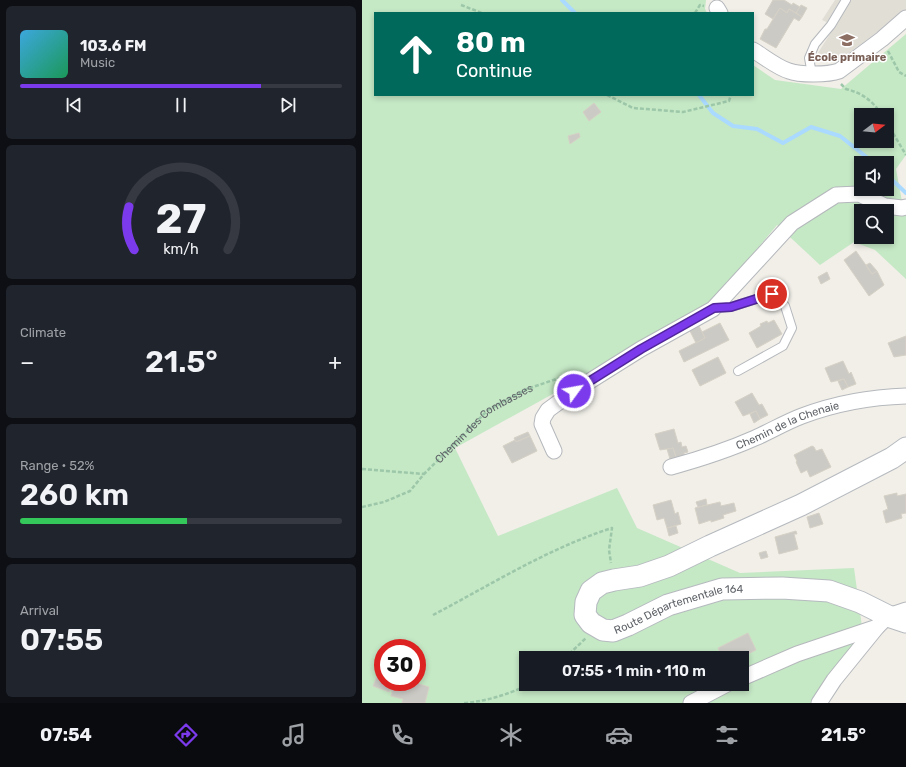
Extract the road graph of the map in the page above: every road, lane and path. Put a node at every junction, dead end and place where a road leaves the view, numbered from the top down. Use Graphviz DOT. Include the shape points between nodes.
graph roads {
  1 [pos="846,0"];
  2 [pos="461,5"];
  3 [pos="479,12"];
  4 [pos="906,18"];
  5 [pos="882,39"];
  6 [pos="754,51"];
  7 [pos="839,71"];
  8 [pos="812,74"];
  9 [pos="906,76"];
  10 [pos="609,96"];
  11 [pos="731,96"];
  12 [pos="876,108"];
  13 [pos="894,135"];
  14 [pos="906,156"];
  15 [pos="906,207"];
  16 [pos="714,308"];
  17 [pos="584,369"];
  18 [pos="738,371"];
  19 [pos="906,396"];
  20 [pos="906,448"];
  21 [pos="554,451"];
  22 [pos="671,466"];
  23 [pos="362,469"];
  24 [pos="424,474"];
  25 [pos="362,506"];
  26 [pos="614,580"];
  27 [pos="433,615"];
  28 [pos="894,619"];
  29 [pos="598,627"];
  30 [pos="572,651"];
  31 [pos="749,675"];
  32 [pos="519,689"];
  33 [pos="713,691"];
  34 [pos="464,703"];
  35 [pos="690,703"];
  36 [pos="820,703"];
  1 -- 8 [label="lane" via="815,44 810,58"];
  2 -- 3 [label="path"];
  4 -- 5 [label="street"];
  5 -- 7 [label="street"];
  5 -- 9 [label="path" via="899,72"];
  6 -- 8 [label="street" via="789,72"];
  7 -- 8 [label="street"];
  7 -- 12 [label="path" via="840,82 846,89 868,98"];
  10 -- 11 [label="path" via="633,108 683,112 729,101"];
  13 -- 14 [label="path"];
  15 -- 16 [label="street" via="885,206 859,194 836,195 792,223"];
  16 -- 18 [label="lane" via="731,307 772,294 785,306 792,328 783,346"];
  16 -- 21 [label="street" via="641,349 548,410 542,424"];
  17 -- 24 [label="path, Chemin des Combasses" via="526,389 488,410"];
  19 -- 22 [label="street, Chemin de la Chenaie" via="885,397 801,416 754,439 703,458"];
  20 -- 26 [label="street, Route Départementale 164" via="892,458 801,505 669,566 640,576"];
  23 -- 24 [label="path"];
  24 -- 25 [label="path, Chemin des Combasses" via="410,491 384,502"];
  26 -- 27 [label="path" via="609,550 612,528 586,536"];
  26 -- 29 [label="street, Route Départementale 164" via="602,583 592,591 586,602 585,615"];
  28 -- 29 [label="street, Route Départementale 164" via="860,602 829,591 782,588 722,589 668,605 613,631"];
  28 -- 31 [label="street"];
  28 -- 36 [label="street" via="834,680"];
  29 -- 30 [label="path"];
  32 -- 34 [label="path" via="479,702"];
  33 -- 35 [label="street"];
}
